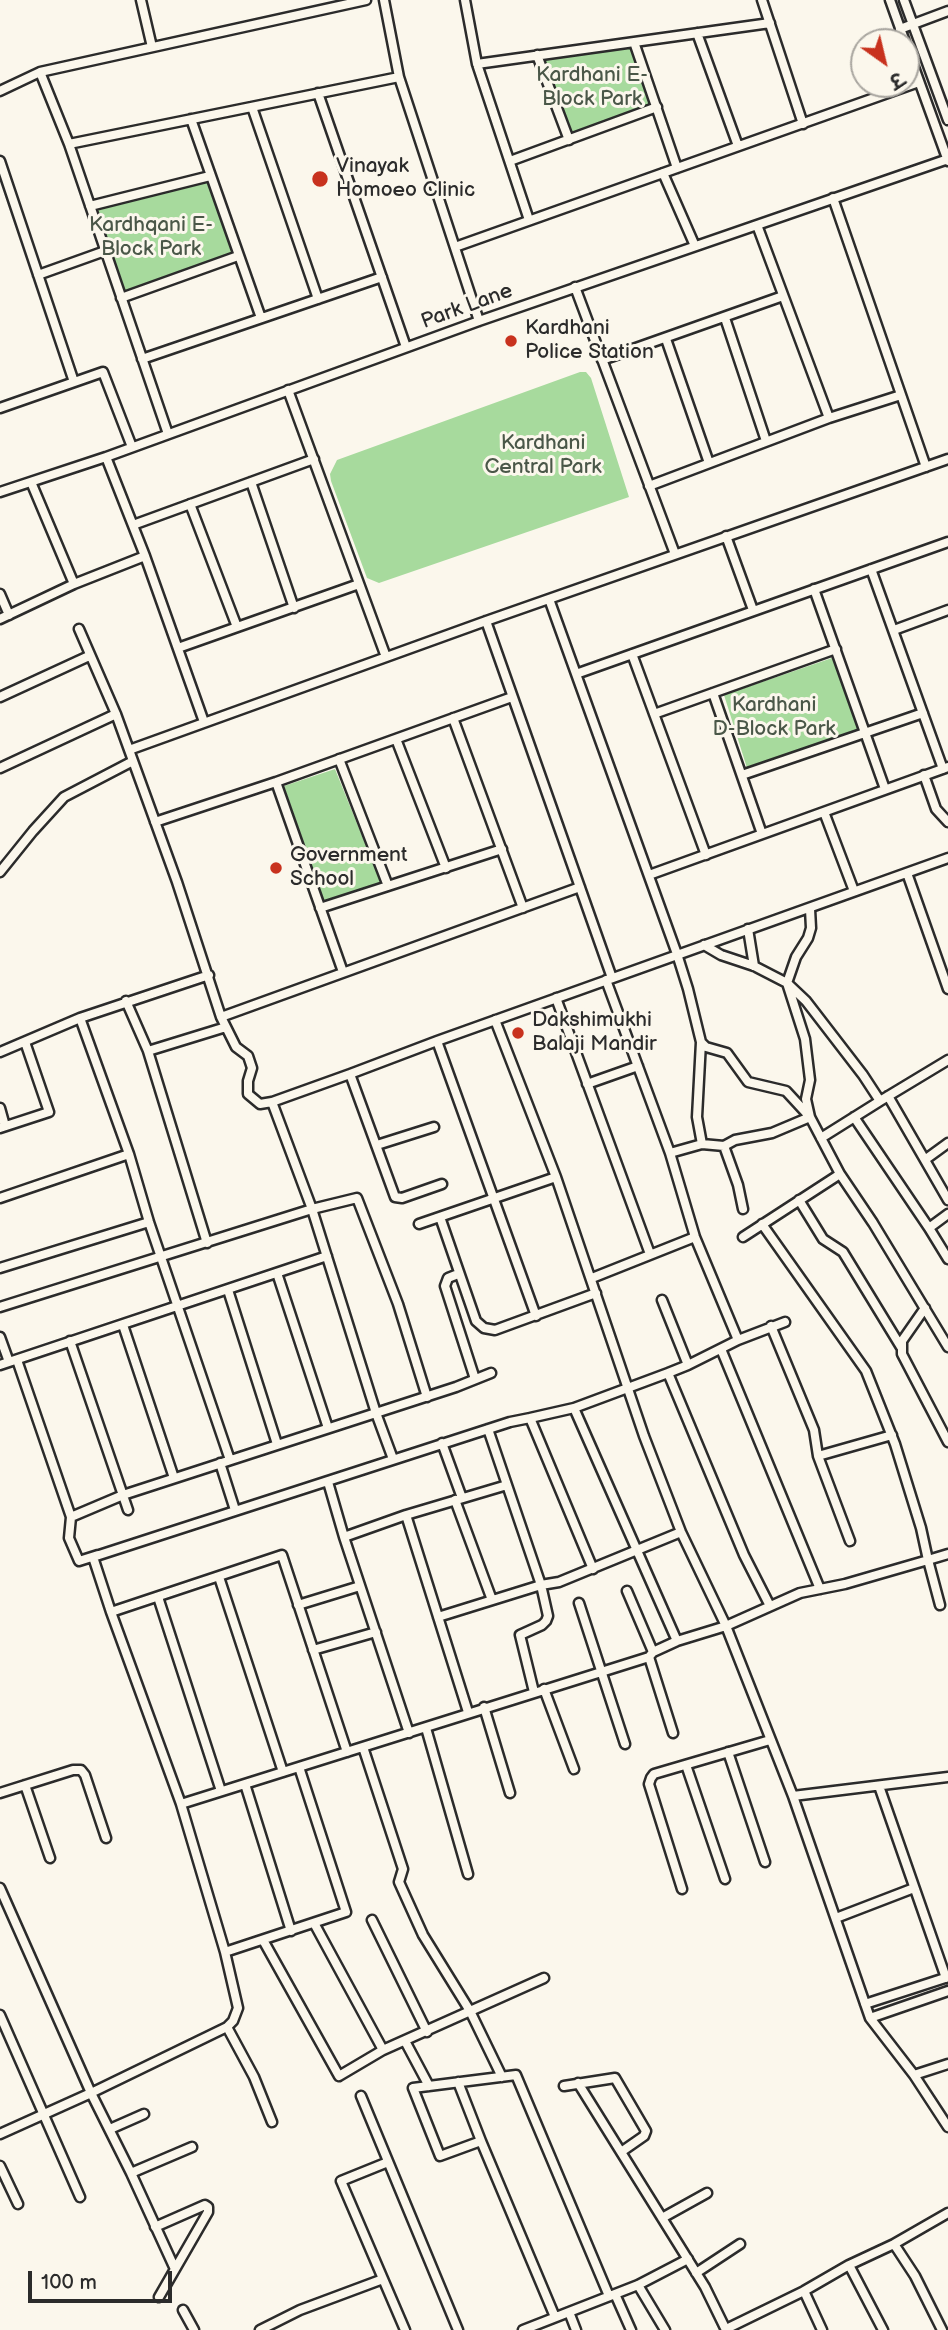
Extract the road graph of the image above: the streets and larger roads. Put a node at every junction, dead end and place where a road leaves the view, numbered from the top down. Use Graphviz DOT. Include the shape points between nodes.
graph roads {
  1 [pos="141,0"];
  2 [pos="366,0"];
  3 [pos="384,0"];
  4 [pos="465,0"];
  5 [pos="762,0"];
  6 [pos="890,0"];
  7 [pos="904,0"];
  8 [pos="948,11"];
  9 [pos="770,23"];
  10 [pos="913,25"];
  11 [pos="900,28"];
  12 [pos="903,28"];
  13 [pos="697,33"];
  14 [pos="635,42"];
  15 [pos="152,47"];
  16 [pos="537,55"];
  17 [pos="477,64"];
  18 [pos="40,72"];
  19 [pos="399,77"];
  20 [pos="920,85"];
  21 [pos="0,91"];
  22 [pos="318,93"];
  23 [pos="875,98"];
  24 [pos="252,107"];
  25 [pos="657,107"];
  26 [pos="191,119"];
  27 [pos="948,120"];
  28 [pos="803,124"];
  29 [pos="569,139"];
  30 [pos="69,144"];
  31 [pos="738,146"];
  32 [pos="948,160"];
  33 [pos="510,161"];
  34 [pos="0,162"];
  35 [pos="677,168"];
  36 [pos="663,173"];
  37 [pos="210,176"];
  38 [pos="833,198"];
  39 [pos="90,206"];
  40 [pos="529,220"];
  41 [pos="757,225"];
  42 [pos="695,246"];
  43 [pos="455,247"];
  44 [pos="105,251"];
  45 [pos="238,256"];
  46 [pos="38,275"];
  47 [pos="382,277"];
  48 [pos="575,287"];
  49 [pos="783,296"];
  50 [pos="121,298"];
  51 [pos="318,299"];
  52 [pos="261,318"];
  53 [pos="725,318"];
  54 [pos="479,321"];
  55 [pos="666,339"];
  56 [pos="406,347"];
  57 [pos="142,359"];
  58 [pos="602,360"];
  59 [pos="74,382"];
  60 [pos="288,390"];
  61 [pos="901,395"];
  62 [pos="1,406"];
  63 [pos="829,418"];
  64 [pos="168,434"];
  65 [pos="766,441"];
  66 [pos="132,447"];
  67 [pos="106,457"];
  68 [pos="314,459"];
  69 [pos="948,459"];
  70 [pos="709,463"];
  71 [pos="926,467"];
  72 [pos="31,482"];
  73 [pos="251,482"];
  74 [pos="649,486"];
  75 [pos="0,492"];
  76 [pos="190,504"];
  77 [pos="133,524"];
  78 [pos="726,536"];
  79 [pos="948,542"];
  80 [pos="675,554"];
  81 [pos="145,556"];
  82 [pos="871,569"];
  83 [pos="74,583"];
  84 [pos="359,584"];
  85 [pos="814,589"];
  86 [pos="0,594"];
  87 [pos="549,599"];
  88 [pos="293,608"];
  89 [pos="754,610"];
  90 [pos="948,610"];
  91 [pos="4,617"];
  92 [pos="486,621"];
  93 [pos="237,628"];
  94 [pos="79,629"];
  95 [pos="894,630"];
  96 [pos="178,648"];
  97 [pos="836,649"];
  98 [pos="632,654"];
  99 [pos="89,656"];
  100 [pos="386,657"];
  101 [pos="576,674"];
  102 [pos="713,692"];
  103 [pos="0,697"];
  104 [pos="512,697"];
  105 [pos="654,713"];
  106 [pos="923,713"];
  107 [pos="116,714"];
  108 [pos="453,718"];
  109 [pos="204,722"];
  110 [pos="866,732"];
  111 [pos="396,739"];
  112 [pos="129,750"];
  113 [pos="339,759"];
  114 [pos="133,761"];
  115 [pos="0,768"];
  116 [pos="946,768"];
  117 [pos="742,775"];
  118 [pos="924,775"];
  119 [pos="276,782"];
  120 [pos="885,789"];
  121 [pos="824,812"];
  122 [pos="155,822"];
  123 [pos="948,822"];
  124 [pos="762,834"];
  125 [pos="502,849"];
  126 [pos="706,855"];
  127 [pos="948,858"];
  128 [pos="446,868"];
  129 [pos="0,872"];
  130 [pos="906,873"];
  131 [pos="649,875"];
  132 [pos="388,886"];
  133 [pos="580,887"];
  134 [pos="854,891"];
  135 [pos="320,908"];
  136 [pos="523,908"];
  137 [pos="810,909"];
  138 [pos="748,929"];
  139 [pos="704,945"];
  140 [pos="677,954"];
  141 [pos="754,966"];
  142 [pos="343,972"];
  143 [pos="209,975"];
  144 [pos="609,979"];
  145 [pos="787,983"];
  146 [pos="948,989"];
  147 [pos="556,998"];
  148 [pos="127,1002"];
  149 [pos="221,1017"];
  150 [pos="80,1018"];
  151 [pos="495,1020"];
  152 [pos="226,1027"];
  153 [pos="437,1041"];
  154 [pos="25,1042"];
  155 [pos="701,1042"];
  156 [pos="148,1051"];
  157 [pos="0,1052"];
  158 [pos="948,1060"];
  159 [pos="638,1066"];
  160 [pos="350,1074"];
  161 [pos="587,1084"];
  162 [pos="884,1098"];
  163 [pos="272,1102"];
  164 [pos="0,1108"];
  165 [pos="810,1117"];
  166 [pos="854,1117"];
  167 [pos="3,1127"];
  168 [pos="434,1127"];
  169 [pos="821,1138"];
  170 [pos="948,1143"];
  171 [pos="702,1144"];
  172 [pos="377,1145"];
  173 [pos="724,1146"];
  174 [pos="670,1153"];
  175 [pos="129,1154"];
  176 [pos="926,1159"];
  177 [pos="840,1174"];
  178 [pos="556,1177"];
  179 [pos="442,1184"];
  180 [pos="0,1198"];
  181 [pos="493,1199"];
  182 [pos="799,1200"];
  183 [pos="948,1200"];
  184 [pos="312,1209"];
  185 [pos="743,1209"];
  186 [pos="948,1214"];
  187 [pos="440,1217"];
  188 [pos="149,1222"];
  189 [pos="419,1224"];
  190 [pos="762,1224"];
  191 [pos="929,1228"];
  192 [pos="695,1237"];
  193 [pos="743,1237"];
  194 [pos="207,1243"];
  195 [pos="650,1254"];
  196 [pos="327,1256"];
  197 [pos="162,1257"];
  198 [pos="948,1259"];
  199 [pos="0,1268"];
  200 [pos="277,1273"];
  201 [pos="458,1274"];
  202 [pos="592,1278"];
  203 [pos="228,1290"];
  204 [pos="596,1293"];
  205 [pos="662,1300"];
  206 [pos="178,1306"];
  207 [pos="0,1307"];
  208 [pos="925,1308"];
  209 [pos="536,1316"];
  210 [pos="785,1322"];
  211 [pos="123,1325"];
  212 [pos="771,1326"];
  213 [pos="0,1337"];
  214 [pos="738,1340"];
  215 [pos="70,1341"];
  216 [pos="901,1347"];
  217 [pos="948,1347"];
  218 [pos="721,1349"];
  219 [pos="8,1362"];
  220 [pos="688,1365"];
  221 [pos="491,1373"];
  222 [pos="668,1373"];
  223 [pos="475,1379"];
  224 [pos="627,1388"];
  225 [pos="426,1397"];
  226 [pos="574,1408"];
  227 [pos="376,1413"];
  228 [pos="530,1418"];
  229 [pos="328,1428"];
  230 [pos="488,1429"];
  231 [pos="892,1435"];
  232 [pos="442,1443"];
  233 [pos="948,1443"];
  234 [pos="276,1444"];
  235 [pos="818,1455"];
  236 [pos="393,1459"];
  237 [pos="230,1460"];
  238 [pos="220,1463"];
  239 [pos="174,1478"];
  240 [pos="328,1482"];
  241 [pos="507,1485"];
  242 [pos="123,1495"];
  243 [pos="459,1499"];
  244 [pos="128,1510"];
  245 [pos="235,1510"];
  246 [pos="406,1515"];
  247 [pos="71,1517"];
  248 [pos="681,1532"];
  249 [pos="344,1537"];
  250 [pos="850,1541"];
  251 [pos="637,1552"];
  252 [pos="100,1554"];
  253 [pos="948,1554"];
  254 [pos="928,1560"];
  255 [pos="593,1569"];
  256 [pos="219,1577"];
  257 [pos="541,1585"];
  258 [pos="360,1586"];
  259 [pos="820,1589"];
  260 [pos="627,1591"];
  261 [pos="158,1597"];
  262 [pos="492,1601"];
  263 [pos="579,1603"];
  264 [pos="298,1605"];
  265 [pos="940,1605"];
  266 [pos="769,1606"];
  267 [pos="111,1612"];
  268 [pos="438,1617"];
  269 [pos="726,1626"];
  270 [pos="376,1632"];
  271 [pos="677,1641"];
  272 [pos="313,1650"];
  273 [pos="651,1655"];
  274 [pos="602,1671"];
  275 [pos="544,1689"];
  276 [pos="534,1692"];
  277 [pos="484,1707"];
  278 [pos="468,1712"];
  279 [pos="426,1728"];
  280 [pos="410,1733"];
  281 [pos="673,1733"];
  282 [pos="770,1740"];
  283 [pos="625,1744"];
  284 [pos="363,1747"];
  285 [pos="347,1752"];
  286 [pos="728,1752"];
  287 [pos="686,1765"];
  288 [pos="299,1767"];
  289 [pos="574,1769"];
  290 [pos="283,1772"];
  291 [pos="948,1777"];
  292 [pos="245,1784"];
  293 [pos="25,1785"];
  294 [pos="879,1786"];
  295 [pos="221,1791"];
  296 [pos="0,1793"];
  297 [pos="510,1793"];
  298 [pos="793,1796"];
  299 [pos="181,1804"];
  300 [pos="106,1838"];
  301 [pos="50,1858"];
  302 [pos="765,1862"];
  303 [pos="468,1874"];
  304 [pos="725,1879"];
  305 [pos="0,1888"];
  306 [pos="915,1888"];
  307 [pos="682,1889"];
  308 [pos="836,1918"];
  309 [pos="372,1920"];
  310 [pos="314,1923"];
  311 [pos="291,1931"];
  312 [pos="263,1940"];
  313 [pos="225,1952"];
  314 [pos="947,1977"];
  315 [pos="544,1978"];
  316 [pos="948,1991"];
  317 [pos="865,2004"];
  318 [pos="470,2011"];
  319 [pos="0,2015"];
  320 [pos="870,2018"];
  321 [pos="227,2027"];
  322 [pos="427,2032"];
  323 [pos="405,2041"];
  324 [pos="383,2050"];
  325 [pos="948,2064"];
  326 [pos="914,2075"];
  327 [pos="502,2077"];
  328 [pos="458,2082"];
  329 [pos="578,2083"];
  330 [pos="564,2085"];
  331 [pos="429,2086"];
  332 [pos="91,2093"];
  333 [pos="361,2096"];
  334 [pos="144,2114"];
  335 [pos="43,2115"];
  336 [pos="272,2122"];
  337 [pos="948,2127"];
  338 [pos="110,2130"];
  339 [pos="0,2134"];
  340 [pos="481,2141"];
  341 [pos="192,2147"];
  342 [pos="621,2152"];
  343 [pos="388,2162"];
  344 [pos="0,2166"];
  345 [pos="131,2173"];
  346 [pos="707,2193"];
  347 [pos="80,2197"];
  348 [pos="18,2204"];
  349 [pos="947,2217"];
  350 [pos="662,2218"];
  351 [pos="155,2227"];
  352 [pos="740,2244"];
  353 [pos="894,2244"];
  354 [pos="688,2259"];
  355 [pos="849,2264"];
  356 [pos="174,2269"];
  357 [pos="696,2273"];
  358 [pos="383,2279"];
  359 [pos="638,2285"];
  360 [pos="804,2291"];
  361 [pos="612,2295"];
  362 [pos="159,2297"];
  363 [pos="183,2310"];
  364 [pos="569,2312"];
  365 [pos="555,2317"];
  366 [pos="726,2329"];
  367 [pos="194,2330"];
  368 [pos="260,2330"];
  369 [pos="405,2330"];
  370 [pos="457,2330"];
  371 [pos="523,2330"];
  372 [pos="576,2330"];
  373 [pos="631,2330"];
  374 [pos="665,2330"];
  375 [pos="822,2330"];
  376 [pos="883,2330"];
  377 [pos="942,2330"];
  1 -- 15 [label="street"];
  2 -- 15 [label="street"];
  3 -- 19 [label="street"];
  4 -- 17 [label="street"];
  5 -- 9 [label="street"];
  6 -- 11 [label="street"];
  7 -- 10 [label="street"];
  8 -- 10 [label="street"];
  9 -- 13 [label="street"];
  9 -- 28 [label="street"];
  10 -- 12 [label="street"];
  10 -- 27 [label="street"];
  13 -- 14 [label="street"];
  13 -- 31 [label="street"];
  14 -- 16 [label="street"];
  14 -- 25 [label="street"];
  15 -- 18 [label="street"];
  16 -- 17 [label="street"];
  16 -- 29 [label="street"];
  17 -- 33 [label="street"];
  18 -- 21 [label="street"];
  18 -- 30 [label="street"];
  19 -- 22 [label="street"];
  19 -- 43 [label="street"];
  20 -- 32 [label="street"];
  22 -- 24 [label="street"];
  22 -- 47 [label="street"];
  23 -- 28 [label="street"];
  24 -- 26 [label="street"];
  24 -- 51 [label="street"];
  25 -- 29 [label="street"];
  25 -- 35 [label="street"];
  26 -- 30 [label="street"];
  26 -- 37 [label="street"];
  28 -- 31 [label="street"];
  29 -- 33 [label="street"];
  30 -- 39 [label="street"];
  31 -- 35 [label="street"];
  32 -- 38 [label="street, Park Lane"];
  33 -- 40 [label="street"];
  34 -- 46 [label="street"];
  35 -- 36 [label="street"];
  36 -- 40 [label="street"];
  36 -- 42 [label="street"];
  37 -- 39 [label="street"];
  37 -- 45 [label="street"];
  38 -- 41 [label="street, Park Lane"];
  38 -- 61 [label="street"];
  39 -- 44 [label="street"];
  40 -- 43 [label="street"];
  41 -- 42 [label="street, Park Lane"];
  41 -- 49 [label="street"];
  42 -- 48 [label="street, Park Lane"];
  43 -- 54 [label="street"];
  44 -- 46 [label="street"];
  44 -- 50 [label="street"];
  45 -- 50 [label="street"];
  45 -- 52 [label="street"];
  46 -- 59 [label="street"];
  47 -- 51 [label="street"];
  47 -- 56 [label="street"];
  48 -- 54 [label="street, Park Lane"];
  48 -- 58 [label="street"];
  49 -- 53 [label="street"];
  49 -- 63 [label="street"];
  50 -- 57 [label="street"];
  51 -- 52 [label="street"];
  52 -- 57 [label="street"];
  53 -- 55 [label="street"];
  53 -- 65 [label="street"];
  54 -- 56 [label="street, Park Lane"];
  55 -- 58 [label="street"];
  55 -- 70 [label="street"];
  56 -- 60 [label="street, Park Lane"];
  57 -- 64 [label="street"];
  58 -- 74 [label="street"];
  59 -- 62 [label="street"];
  59 -- 66 [label="street" via="103,372"];
  60 -- 64 [label="street, Park Lane"];
  60 -- 68 [label="street"];
  61 -- 63 [label="street"];
  61 -- 71 [label="street"];
  63 -- 65 [label="street"];
  64 -- 66 [label="street, Park Lane"];
  65 -- 70 [label="street"];
  66 -- 67 [label="street, Park Lane"];
  67 -- 72 [label="street, Park Lane"];
  67 -- 77 [label="street"];
  68 -- 73 [label="street"];
  68 -- 84 [label="street"];
  69 -- 71 [label="street"];
  70 -- 74 [label="street"];
  71 -- 78 [label="street"];
  72 -- 75 [label="street, Park Lane"];
  72 -- 83 [label="street"];
  73 -- 76 [label="street"];
  73 -- 88 [label="street"];
  74 -- 80 [label="street"];
  76 -- 77 [label="street"];
  76 -- 93 [label="street"];
  77 -- 81 [label="street"];
  78 -- 80 [label="street"];
  78 -- 89 [label="street"];
  79 -- 82 [label="street"];
  80 -- 87 [label="street"];
  81 -- 83 [label="street"];
  81 -- 96 [label="street"];
  82 -- 85 [label="street"];
  82 -- 95 [label="street"];
  83 -- 91 [label="street"];
  84 -- 88 [label="street"];
  84 -- 100 [label="street"];
  85 -- 89 [label="street"];
  85 -- 97 [label="street"];
  86 -- 91 [label="street"];
  87 -- 92 [label="street"];
  87 -- 101 [label="street"];
  88 -- 93 [label="street"];
  89 -- 98 [label="street"];
  90 -- 95 [label="street"];
  92 -- 100 [label="street"];
  92 -- 104 [label="street"];
  93 -- 96 [label="street"];
  94 -- 99 [label="street"];
  95 -- 106 [label="street"];
  96 -- 109 [label="street"];
  97 -- 102 [label="street"];
  97 -- 110 [label="street"];
  98 -- 101 [label="street"];
  98 -- 105 [label="street"];
  99 -- 103 [label="street"];
  99 -- 107 [label="street"];
  100 -- 109 [label="street"];
  101 -- 131 [label="street"];
  102 -- 105 [label="street"];
  102 -- 117 [label="street"];
  104 -- 108 [label="street"];
  104 -- 133 [label="street"];
  105 -- 126 [label="street"];
  106 -- 110 [label="street"];
  106 -- 116 [label="street"];
  107 -- 112 [label="street"];
  107 -- 115 [label="street"];
  108 -- 111 [label="street"];
  108 -- 125 [label="street"];
  109 -- 112 [label="street"];
  110 -- 117 [label="street"];
  110 -- 120 [label="street"];
  111 -- 113 [label="street"];
  111 -- 128 [label="street"];
  112 -- 114 [label="street"];
  113 -- 119 [label="street"];
  113 -- 132 [label="street"];
  114 -- 122 [label="street"];
  114 -- 129 [label="street" via="64,797"];
  116 -- 118 [label="street"];
  117 -- 124 [label="street"];
  118 -- 120 [label="street"];
  118 -- 123 [label="street" via="936,809"];
  119 -- 122 [label="street"];
  119 -- 135 [label="street"];
  120 -- 121 [label="street"];
  121 -- 124 [label="street"];
  121 -- 134 [label="street"];
  122 -- 143 [label="street"];
  124 -- 126 [label="street"];
  125 -- 128 [label="street"];
  125 -- 136 [label="street"];
  126 -- 131 [label="street"];
  127 -- 130 [label="street"];
  128 -- 132 [label="street"];
  130 -- 134 [label="street"];
  130 -- 146 [label="street"];
  131 -- 140 [label="street"];
  132 -- 135 [label="street"];
  133 -- 136 [label="street"];
  133 -- 144 [label="street"];
  134 -- 137 [label="street"];
  135 -- 142 [label="street"];
  136 -- 142 [label="street"];
  137 -- 138 [label="street"];
  137 -- 145 [label="street" via="811,928"];
  138 -- 139 [label="street"];
  138 -- 141 [label="street"];
  139 -- 140 [label="street"];
  139 -- 141 [label="street"];
  140 -- 144 [label="street"];
  140 -- 155 [label="street"];
  141 -- 145 [label="street"];
  142 -- 149 [label="street"];
  143 -- 148 [label="street"];
  143 -- 149 [label="street"];
  144 -- 147 [label="street"];
  144 -- 159 [label="street"];
  145 -- 162 [label="street"];
  145 -- 165 [label="street" via="805,1038"];
  147 -- 151 [label="street"];
  147 -- 161 [label="street"];
  148 -- 150 [label="street"];
  148 -- 156 [label="street"];
  149 -- 152 [label="street"];
  150 -- 154 [label="street"];
  150 -- 175 [label="street"];
  151 -- 153 [label="street"];
  151 -- 178 [label="street"];
  152 -- 156 [label="street"];
  152 -- 163 [label="street" via="236,1047 248,1056 248,1094 260,1104"];
  153 -- 160 [label="street"];
  153 -- 181 [label="street"];
  154 -- 157 [label="street"];
  154 -- 167 [label="street" via="48,1112"];
  155 -- 165 [label="street" via="727,1053 754,1084 786,1091"];
  155 -- 171 [label="street" via="697,1116"];
  156 -- 194 [label="street"];
  158 -- 162 [label="street"];
  159 -- 161 [label="street"];
  159 -- 174 [label="street"];
  160 -- 163 [label="street"];
  160 -- 172 [label="street"];
  161 -- 195 [label="street"];
  162 -- 166 [label="street"];
  162 -- 176 [label="street"];
  163 -- 184 [label="street"];
  164 -- 167 [label="street"];
  165 -- 169 [label="street"];
  165 -- 173 [label="street"];
  166 -- 169 [label="street"];
  166 -- 191 [label="street"];
  168 -- 172 [label="street"];
  169 -- 177 [label="street"];
  170 -- 176 [label="street"];
  171 -- 173 [label="street"];
  171 -- 174 [label="street"];
  172 -- 179 [label="street" via="398,1199"];
  173 -- 185 [label="street"];
  174 -- 192 [label="street"];
  175 -- 180 [label="street"];
  175 -- 188 [label="street"];
  176 -- 183 [label="street"];
  177 -- 182 [label="street"];
  177 -- 208 [label="street"];
  178 -- 181 [label="street"];
  178 -- 202 [label="street"];
  181 -- 187 [label="street"];
  181 -- 209 [label="street"];
  182 -- 190 [label="street"];
  182 -- 216 [label="street" via="823,1239 843,1252"];
  184 -- 194 [label="street"];
  184 -- 196 [label="street"];
  184 -- 225 [label="street" via="353,1198 360,1201"];
  186 -- 191 [label="street"];
  187 -- 189 [label="street"];
  187 -- 201 [label="street"];
  188 -- 197 [label="street"];
  188 -- 199 [label="street"];
  190 -- 193 [label="street"];
  190 -- 231 [label="street" via="866,1371"];
  191 -- 198 [label="street"];
  192 -- 195 [label="street"];
  192 -- 214 [label="street"];
  194 -- 197 [label="street"];
  195 -- 202 [label="street"];
  196 -- 200 [label="street"];
  196 -- 227 [label="street"];
  197 -- 206 [label="street"];
  197 -- 207 [label="street"];
  200 -- 203 [label="street"];
  200 -- 229 [label="street"];
  201 -- 209 [label="street" via="476,1321 484,1328 495,1330"];
  201 -- 223 [label="street" via="445,1286"];
  202 -- 204 [label="street"];
  203 -- 206 [label="street"];
  203 -- 234 [label="street"];
  204 -- 209 [label="street"];
  204 -- 224 [label="street"];
  205 -- 220 [label="street"];
  206 -- 211 [label="street"];
  206 -- 237 [label="street"];
  208 -- 216 [label="street"];
  208 -- 217 [label="street"];
  210 -- 212 [label="street"];
  211 -- 215 [label="street"];
  211 -- 239 [label="street"];
  212 -- 214 [label="street"];
  212 -- 235 [label="street" via="814,1430"];
  213 -- 219 [label="street"];
  214 -- 218 [label="street"];
  215 -- 219 [label="street"];
  215 -- 242 [label="street"];
  216 -- 233 [label="street"];
  218 -- 220 [label="street"];
  218 -- 259 [label="street"];
  219 -- 247 [label="street"];
  220 -- 222 [label="street"];
  221 -- 223 [label="street"];
  222 -- 224 [label="street"];
  222 -- 266 [label="street"];
  223 -- 225 [label="street"];
  224 -- 226 [label="street"];
  224 -- 248 [label="street"];
  225 -- 227 [label="street"];
  226 -- 228 [label="street"];
  226 -- 251 [label="street"];
  227 -- 229 [label="street"];
  227 -- 236 [label="street"];
  228 -- 230 [label="street"];
  228 -- 255 [label="street"];
  229 -- 234 [label="street"];
  230 -- 232 [label="street"];
  230 -- 241 [label="street"];
  231 -- 235 [label="street"];
  231 -- 254 [label="street"];
  232 -- 236 [label="street"];
  232 -- 243 [label="street"];
  234 -- 237 [label="street"];
  235 -- 250 [label="street"];
  236 -- 240 [label="street"];
  237 -- 238 [label="street"];
  238 -- 239 [label="street"];
  238 -- 245 [label="street"];
  239 -- 242 [label="street"];
  240 -- 245 [label="street"];
  240 -- 249 [label="street"];
  241 -- 243 [label="street"];
  241 -- 257 [label="street"];
  242 -- 244 [label="street"];
  242 -- 247 [label="street"];
  243 -- 246 [label="street"];
  243 -- 262 [label="street"];
  245 -- 252 [label="street"];
  246 -- 249 [label="street"];
  246 -- 268 [label="street"];
  247 -- 252 [label="street" via="69,1538 79,1561"];
  248 -- 251 [label="street"];
  248 -- 269 [label="street"];
  249 -- 258 [label="street"];
  251 -- 255 [label="street"];
  251 -- 271 [label="street"];
  252 -- 267 [label="street" via="93,1557"];
  253 -- 254 [label="street"];
  254 -- 259 [label="street"];
  254 -- 265 [label="street"];
  255 -- 257 [label="street"];
  256 -- 261 [label="street"];
  256 -- 264 [label="street" via="282,1555"];
  256 -- 290 [label="street"];
  257 -- 262 [label="street"];
  257 -- 276 [label="street" via="546,1621 520,1635"];
  258 -- 264 [label="street"];
  258 -- 270 [label="street"];
  259 -- 266 [label="street"];
  260 -- 273 [label="street"];
  261 -- 267 [label="street"];
  261 -- 295 [label="street"];
  262 -- 268 [label="street"];
  263 -- 274 [label="street"];
  264 -- 272 [label="street"];
  266 -- 269 [label="street"];
  267 -- 299 [label="street"];
  268 -- 278 [label="street"];
  269 -- 271 [label="street"];
  269 -- 282 [label="street"];
  270 -- 272 [label="street"];
  270 -- 280 [label="street"];
  271 -- 273 [label="street"];
  272 -- 285 [label="street"];
  273 -- 274 [label="street"];
  273 -- 281 [label="street"];
  274 -- 275 [label="street"];
  274 -- 283 [label="street"];
  275 -- 276 [label="street"];
  275 -- 289 [label="street"];
  276 -- 277 [label="street"];
  277 -- 278 [label="street"];
  277 -- 297 [label="street"];
  278 -- 279 [label="street"];
  279 -- 280 [label="street"];
  279 -- 303 [label="street"];
  280 -- 284 [label="street"];
  282 -- 286 [label="street"];
  282 -- 298 [label="street"];
  284 -- 285 [label="street"];
  284 -- 318 [label="street" via="403,1869 399,1882 423,1935"];
  285 -- 288 [label="street"];
  286 -- 287 [label="street"];
  286 -- 302 [label="street"];
  287 -- 304 [label="street"];
  287 -- 307 [label="street" via="654,1774 649,1784"];
  288 -- 290 [label="street"];
  288 -- 310 [label="street" via="346,1912"];
  290 -- 292 [label="street"];
  291 -- 294 [label="street"];
  292 -- 295 [label="street"];
  292 -- 311 [label="street"];
  293 -- 296 [label="street"];
  293 -- 300 [label="street" via="81,1770"];
  293 -- 301 [label="street"];
  294 -- 298 [label="street"];
  294 -- 306 [label="street"];
  295 -- 299 [label="street"];
  298 -- 308 [label="street"];
  299 -- 313 [label="street"];
  305 -- 332 [label="street"];
  306 -- 308 [label="street"];
  306 -- 314 [label="street"];
  308 -- 317 [label="street"];
  309 -- 322 [label="street"];
  310 -- 311 [label="street"];
  310 -- 324 [label="street"];
  311 -- 312 [label="street"];
  312 -- 313 [label="street"];
  312 -- 324 [label="street" via="339,2076"];
  313 -- 321 [label="street" via="237,2008"];
  314 -- 317 [label="street"];
  315 -- 318 [label="street"];
  316 -- 320 [label="street"];
  317 -- 320 [label="street"];
  318 -- 322 [label="street"];
  318 -- 327 [label="street"];
  319 -- 335 [label="street"];
  320 -- 326 [label="street"];
  321 -- 332 [label="street"];
  321 -- 336 [label="street"];
  322 -- 323 [label="street"];
  323 -- 324 [label="street"];
  323 -- 331 [label="street"];
  325 -- 326 [label="street"];
  326 -- 337 [label="street"];
  327 -- 328 [label="street"];
  327 -- 361 [label="street" via="516,2075"];
  328 -- 331 [label="street"];
  328 -- 340 [label="street"];
  329 -- 330 [label="street"];
  329 -- 342 [label="street"];
  329 -- 342 [label="street" via="610,2077 618,2082 646,2132"];
  331 -- 340 [label="street" via="413,2088 440,2156"];
  332 -- 335 [label="street"];
  332 -- 338 [label="street"];
  333 -- 343 [label="street"];
  334 -- 338 [label="street"];
  335 -- 339 [label="street"];
  335 -- 347 [label="street"];
  338 -- 345 [label="street"];
  340 -- 365 [label="street"];
  341 -- 345 [label="street"];
  342 -- 350 [label="street"];
  343 -- 358 [label="street" via="341,2181"];
  343 -- 370 [label="street"];
  344 -- 348 [label="street"];
  345 -- 351 [label="street"];
  346 -- 350 [label="street"];
  349 -- 353 [label="street"];
  350 -- 354 [label="street"];
  351 -- 356 [label="street"];
  351 -- 356 [label="street" via="208,2207"];
  352 -- 357 [label="street"];
  353 -- 355 [label="street"];
  353 -- 377 [label="street"];
  354 -- 357 [label="street"];
  354 -- 359 [label="street"];
  355 -- 360 [label="street"];
  355 -- 376 [label="street"];
  356 -- 362 [label="street"];
  357 -- 366 [label="street"];
  358 -- 368 [label="street"];
  358 -- 369 [label="street"];
  359 -- 361 [label="street"];
  359 -- 374 [label="street"];
  360 -- 366 [label="street"];
  360 -- 375 [label="street"];
  361 -- 364 [label="street"];
  361 -- 373 [label="street"];
  363 -- 367 [label="street"];
  364 -- 365 [label="street"];
  364 -- 372 [label="street"];
  365 -- 371 [label="street"];
}
